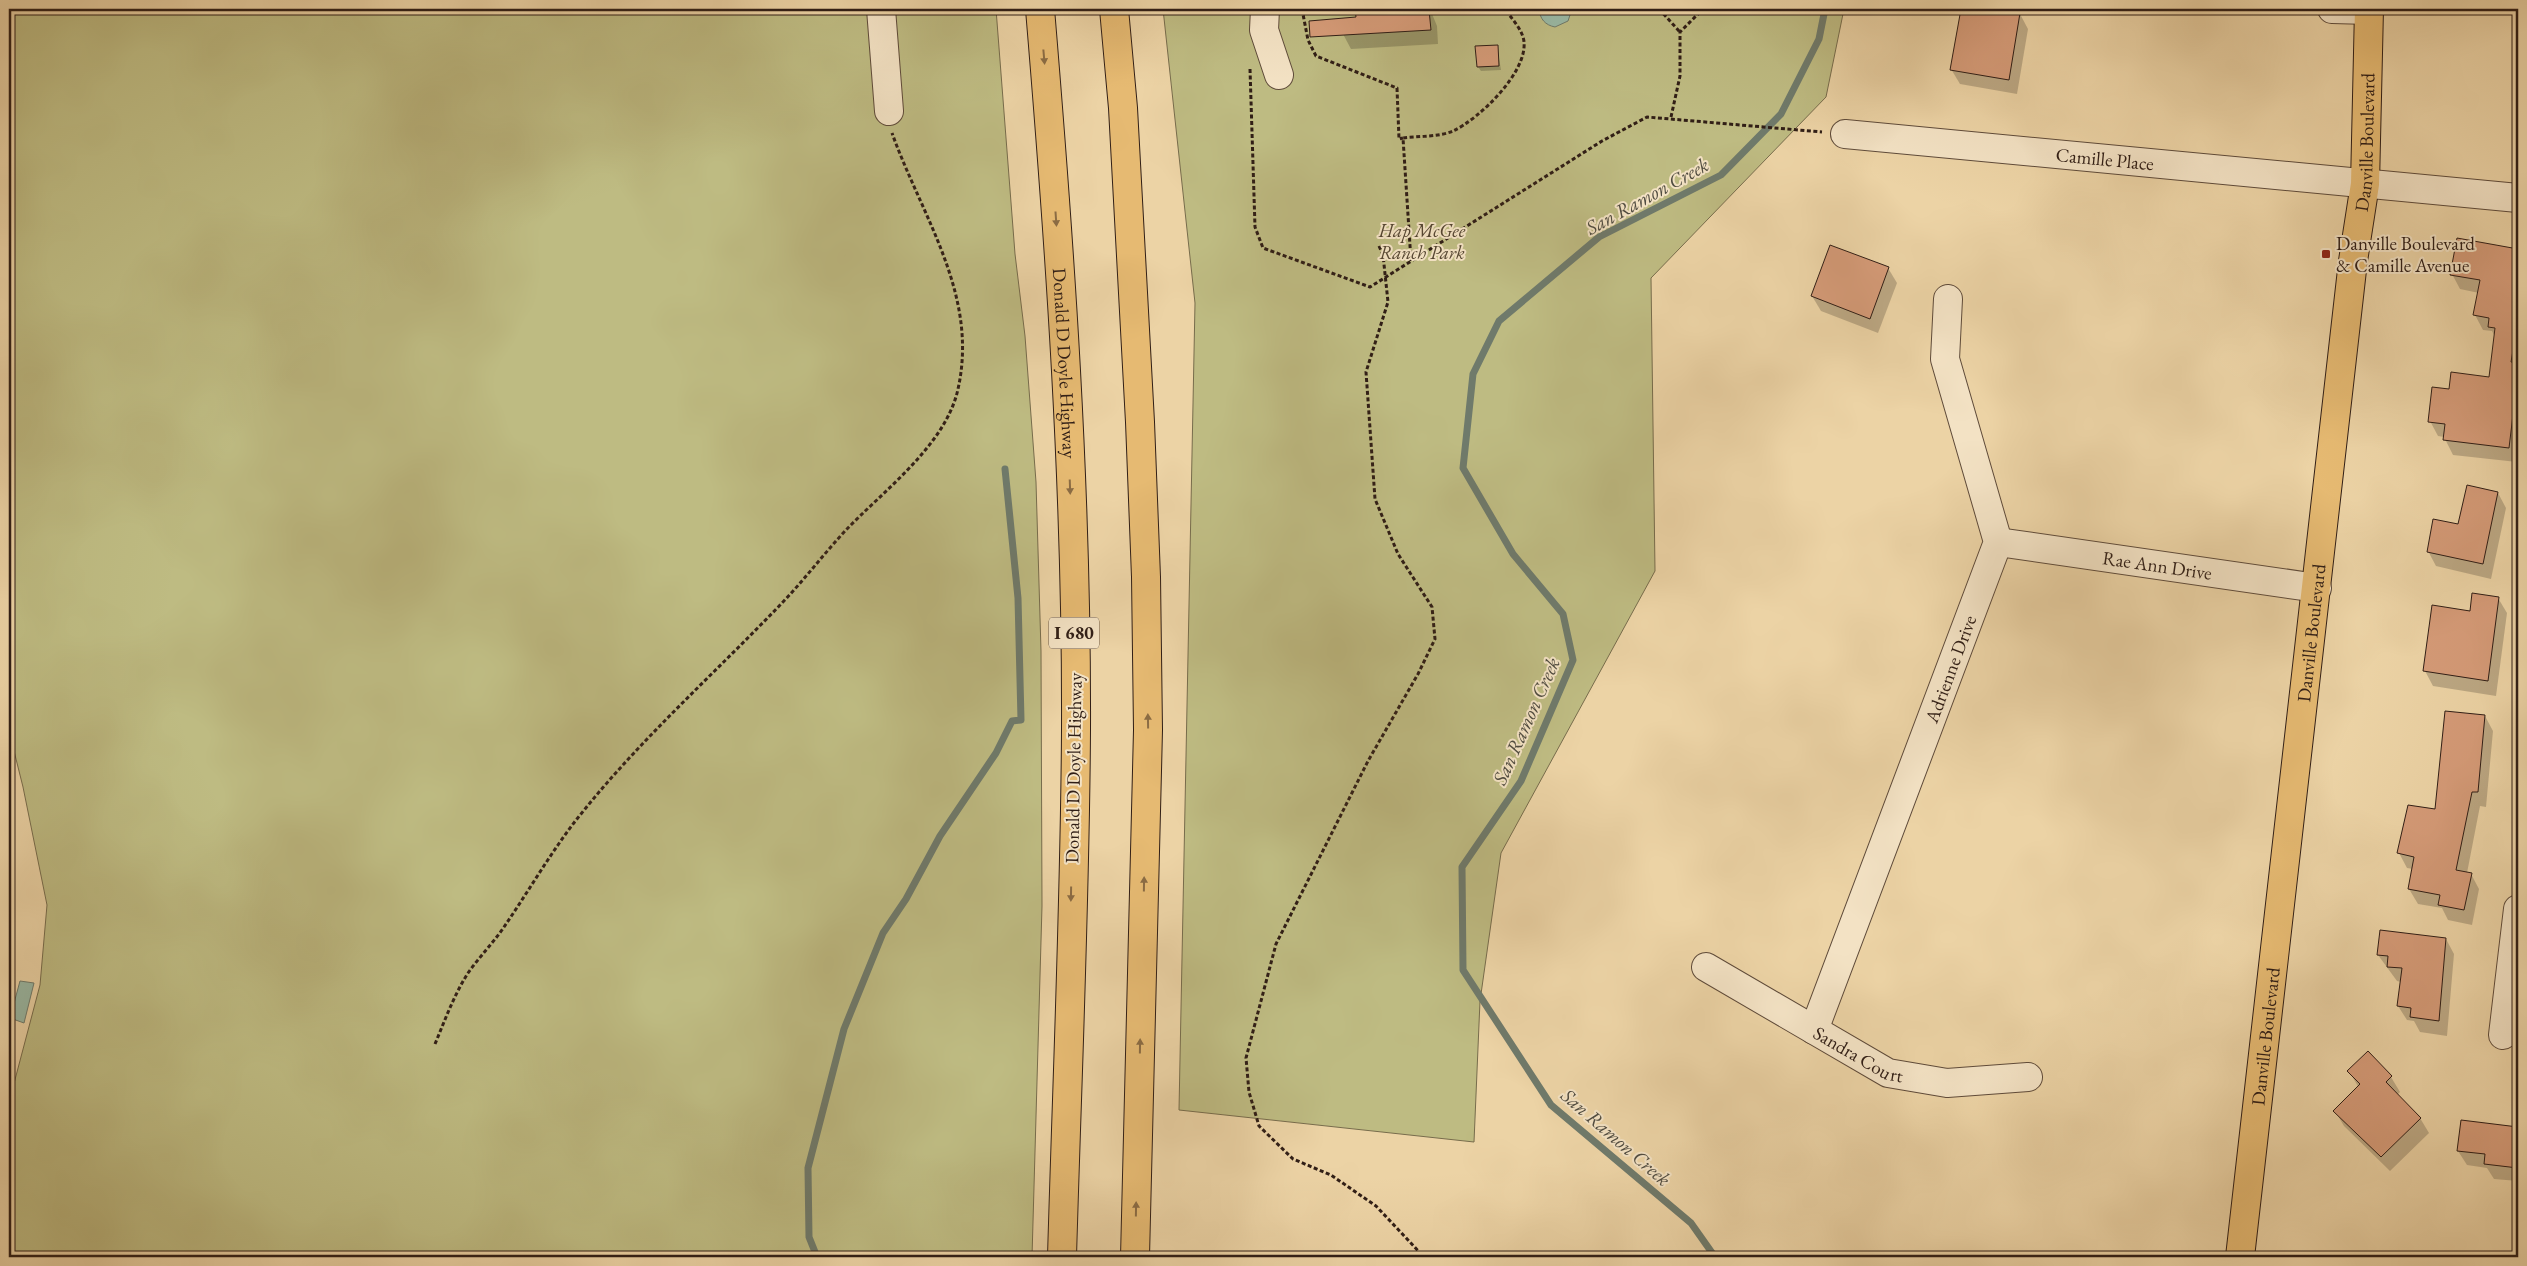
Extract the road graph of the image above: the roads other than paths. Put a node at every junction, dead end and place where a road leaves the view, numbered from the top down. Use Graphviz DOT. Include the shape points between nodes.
graph roads {
  1 [pos="881,9"];
  2 [pos="1040,9"];
  3 [pos="1114,9"];
  4 [pos="1265,9"];
  5 [pos="2332,9"];
  6 [pos="2369,10"];
  7 [pos="1279,75"];
  8 [pos="889,111"];
  9 [pos="1845,134"];
  10 [pos="2365,184"];
  11 [pos="2518,198"];
  12 [pos="1948,299"];
  13 [pos="1998,542"];
  14 [pos="2317,588"];
  15 [pos="2518,909"];
  16 [pos="1706,967"];
  17 [pos="1814,1030"];
  18 [pos="2503,1035"];
  19 [pos="2028,1077"];
  20 [pos="1062,1257"];
  21 [pos="1135,1257"];
  22 [pos="2240,1257"];
  1 -- 8 [label="street"];
  2 -- 20 [label="main road, Donald D Doyle Highway / I 680, one-way" via="1060,295 1076,730"];
  21 -- 3 [label="main road, one-way" via="1148,730 1146,596 1123,108"];
  4 -- 7 [label="street" via="1264,30"];
  5 -- 6 [label="street"];
  6 -- 10 [label="main road, Danville Boulevard"];
  9 -- 10 [label="street, Camille Place"];
  10 -- 11 [label="street, Camille Place"];
  10 -- 14 [label="main road, Danville Boulevard" via="2353,261"];
  12 -- 13 [label="street" via="1945,359"];
  13 -- 14 [label="street, Rae Ann Drive"];
  13 -- 17 [label="street, Adrienne Drive"];
  14 -- 22 [label="main road, Danville Boulevard"];
  15 -- 18 [label="street"];
  16 -- 17 [label="street, Sandra Court"];
  17 -- 19 [label="street, Sandra Court" via="1888,1073 1947,1083"];
}
